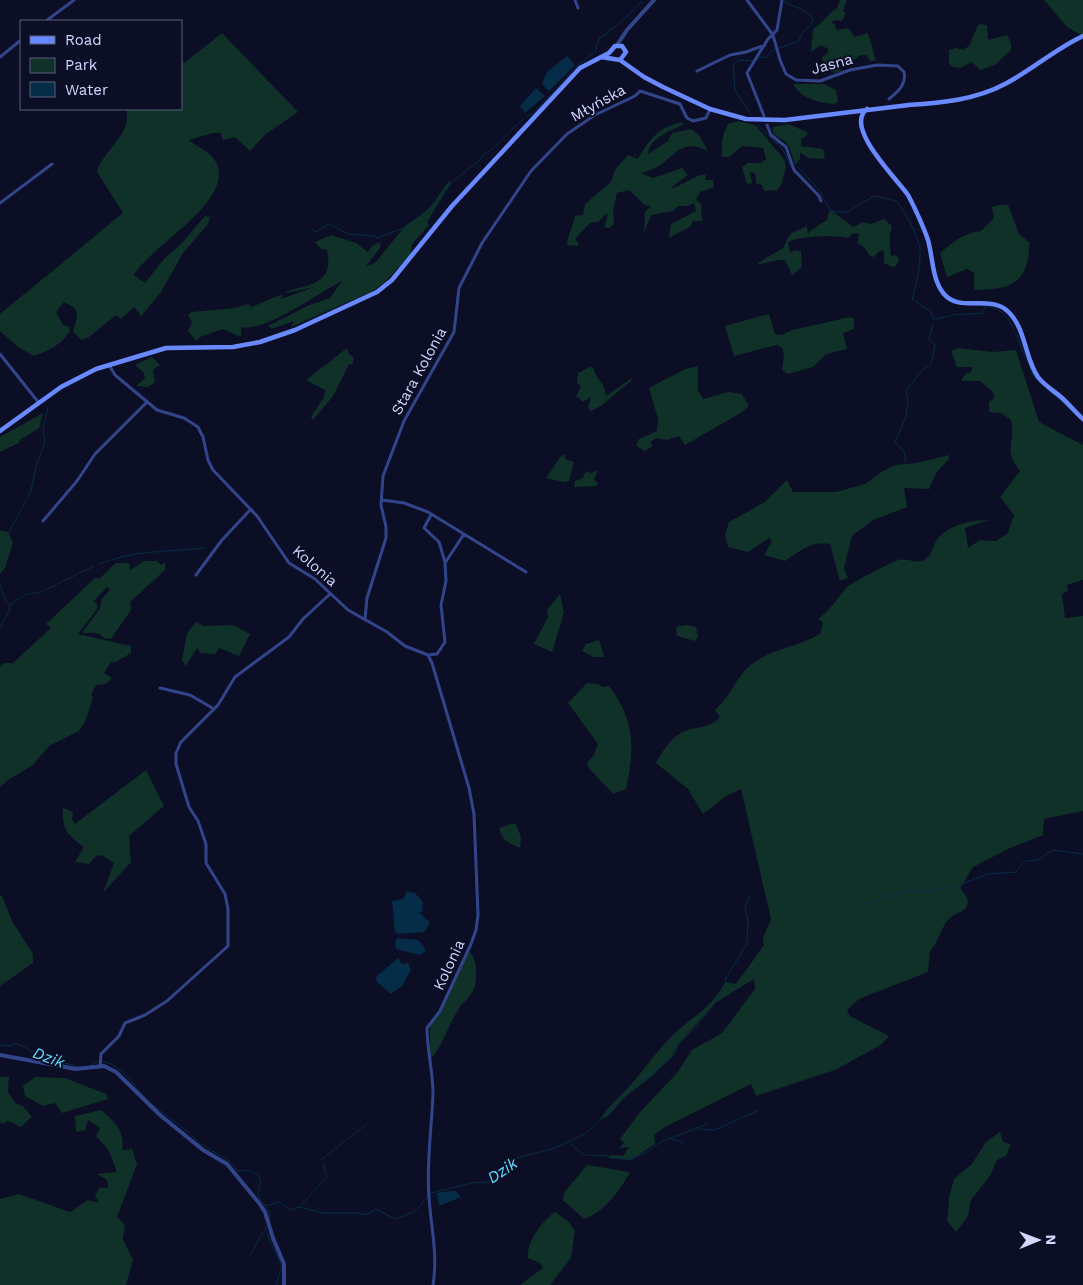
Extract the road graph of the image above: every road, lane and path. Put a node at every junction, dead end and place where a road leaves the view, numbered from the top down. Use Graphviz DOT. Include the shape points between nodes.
graph roads {
  1 [pos="74,0"];
  2 [pos="575,0"];
  3 [pos="654,0"];
  4 [pos="747,0"];
  5 [pos="782,0"];
  6 [pos="578,8"];
  7 [pos="47,20"];
  8 [pos="773,34"];
  9 [pos="1083,36"];
  10 [pos="20,41"];
  11 [pos="765,44"];
  12 [pos="620,46"];
  13 [pos="611,52"];
  14 [pos="602,56"];
  15 [pos="612,57"];
  16 [pos="0,58"];
  17 [pos="622,58"];
  18 [pos="697,70"];
  19 [pos="889,99"];
  20 [pos="710,109"];
  21 [pos="864,113"];
  22 [pos="852,114"];
  23 [pos="827,115"];
  24 [pos="764,116"];
  25 [pos="767,125"];
  26 [pos="566,134"];
  27 [pos="52,164"];
  28 [pos="821,201"];
  29 [pos="0,203"];
  30 [pos="0,354"];
  31 [pos="109,365"];
  32 [pos="147,402"];
  33 [pos="39,404"];
  34 [pos="1083,419"];
  35 [pos="0,432"];
  36 [pos="382,500"];
  37 [pos="251,510"];
  38 [pos="431,514"];
  39 [pos="42,521"];
  40 [pos="464,534"];
  41 [pos="445,563"];
  42 [pos="526,572"];
  43 [pos="196,575"];
  44 [pos="330,594"];
  45 [pos="365,620"];
  46 [pos="428,655"];
  47 [pos="160,688"];
  48 [pos="214,709"];
  49 [pos="0,1055"];
  50 [pos="100,1066"];
  51 [pos="284,1285"];
  52 [pos="433,1285"];
  1 -- 7 [label="street"];
  2 -- 6 [label="street"];
  3 -- 12 [label="street" via="624,35"];
  4 -- 8 [label="street, Jasna"];
  5 -- 8 [label="street" via="779,24"];
  8 -- 11 [label="street"];
  8 -- 19 [label="street, Jasna" via="786,74 796,80 823,80 866,66 898,66 904,72 904,81"];
  9 -- 21 [label="main road" via="990,91 957,100"];
  10 -- 16 [label="street"];
  11 -- 18 [label="street" via="730,54"];
  11 -- 24 [label="street" via="747,75"];
  12 -- 13 [label="main road"];
  12 -- 17 [label="main road" via="625,50"];
  13 -- 14 [label="main road"];
  13 -- 15 [label="main road"];
  14 -- 15 [label="main road"];
  14 -- 31 [label="main road" via="580,68 452,206 392,280 377,292 295,330 260,342 233,347 166,348"];
  15 -- 17 [label="main road"];
  17 -- 20 [label="main road" via="644,77"];
  20 -- 23 [label="main road" via="762,120"];
  20 -- 26 [label="street, Młyńska" via="706,118 691,120 680,104 640,91 636,96 595,114"];
  21 -- 22 [label="main road"];
  21 -- 22 [label="main road"];
  21 -- 23 [label="main road"];
  21 -- 34 [label="main road" via="864,131 873,151 910,199 927,238 936,282 943,293 950,300 986,302 1006,310 1019,330 1038,377"];
  22 -- 23 [label="main road"];
  25 -- 28 [label="street" via="771,135 786,147 794,170"];
  26 -- 36 [label="street, Stara Kolonia" via="518,188 488,232 463,279 454,332 392,448 383,476"];
  27 -- 29 [label="street"];
  30 -- 33 [label="street"];
  31 -- 32 [label="street, Kolonia" via="115,375"];
  31 -- 33 [label="main road" via="80,376"];
  32 -- 37 [label="street, Kolonia" via="163,413 184,418 198,427 204,436 213,470"];
  32 -- 39 [label="street" via="95,454 77,481"];
  33 -- 35 [label="main road"];
  36 -- 38 [label="street"];
  36 -- 45 [label="street, Stara Kolonia" via="386,538 367,598"];
  37 -- 43 [label="street" via="222,540"];
  37 -- 44 [label="street, Kolonia" via="289,563"];
  38 -- 40 [label="street"];
  38 -- 41 [label="street" via="424,528 439,542"];
  40 -- 41 [label="street"];
  40 -- 42 [label="street"];
  41 -- 46 [label="street, Kolonia" via="446,581 441,605 444,642 438,654"];
  44 -- 45 [label="street, Kolonia"];
  44 -- 48 [label="street" via="289,637 235,677"];
  45 -- 46 [label="street, Kolonia" via="405,646"];
  46 -- 52 [label="street, Kolonia" via="469,788 474,814 478,898 474,938 440,1010 427,1028 433,1092 429,1194 435,1246"];
  47 -- 48 [label="street" via="190,695"];
  48 -- 50 [label="street" via="181,742 175,758 189,807 206,844 206,863 225,894 228,946 167,1001 125,1023 119,1036 101,1054"];
  49 -- 50 [label="street" via="76,1069"];
  50 -- 51 [label="street" via="116,1072 160,1115 234,1172 265,1212 284,1264"];
}
